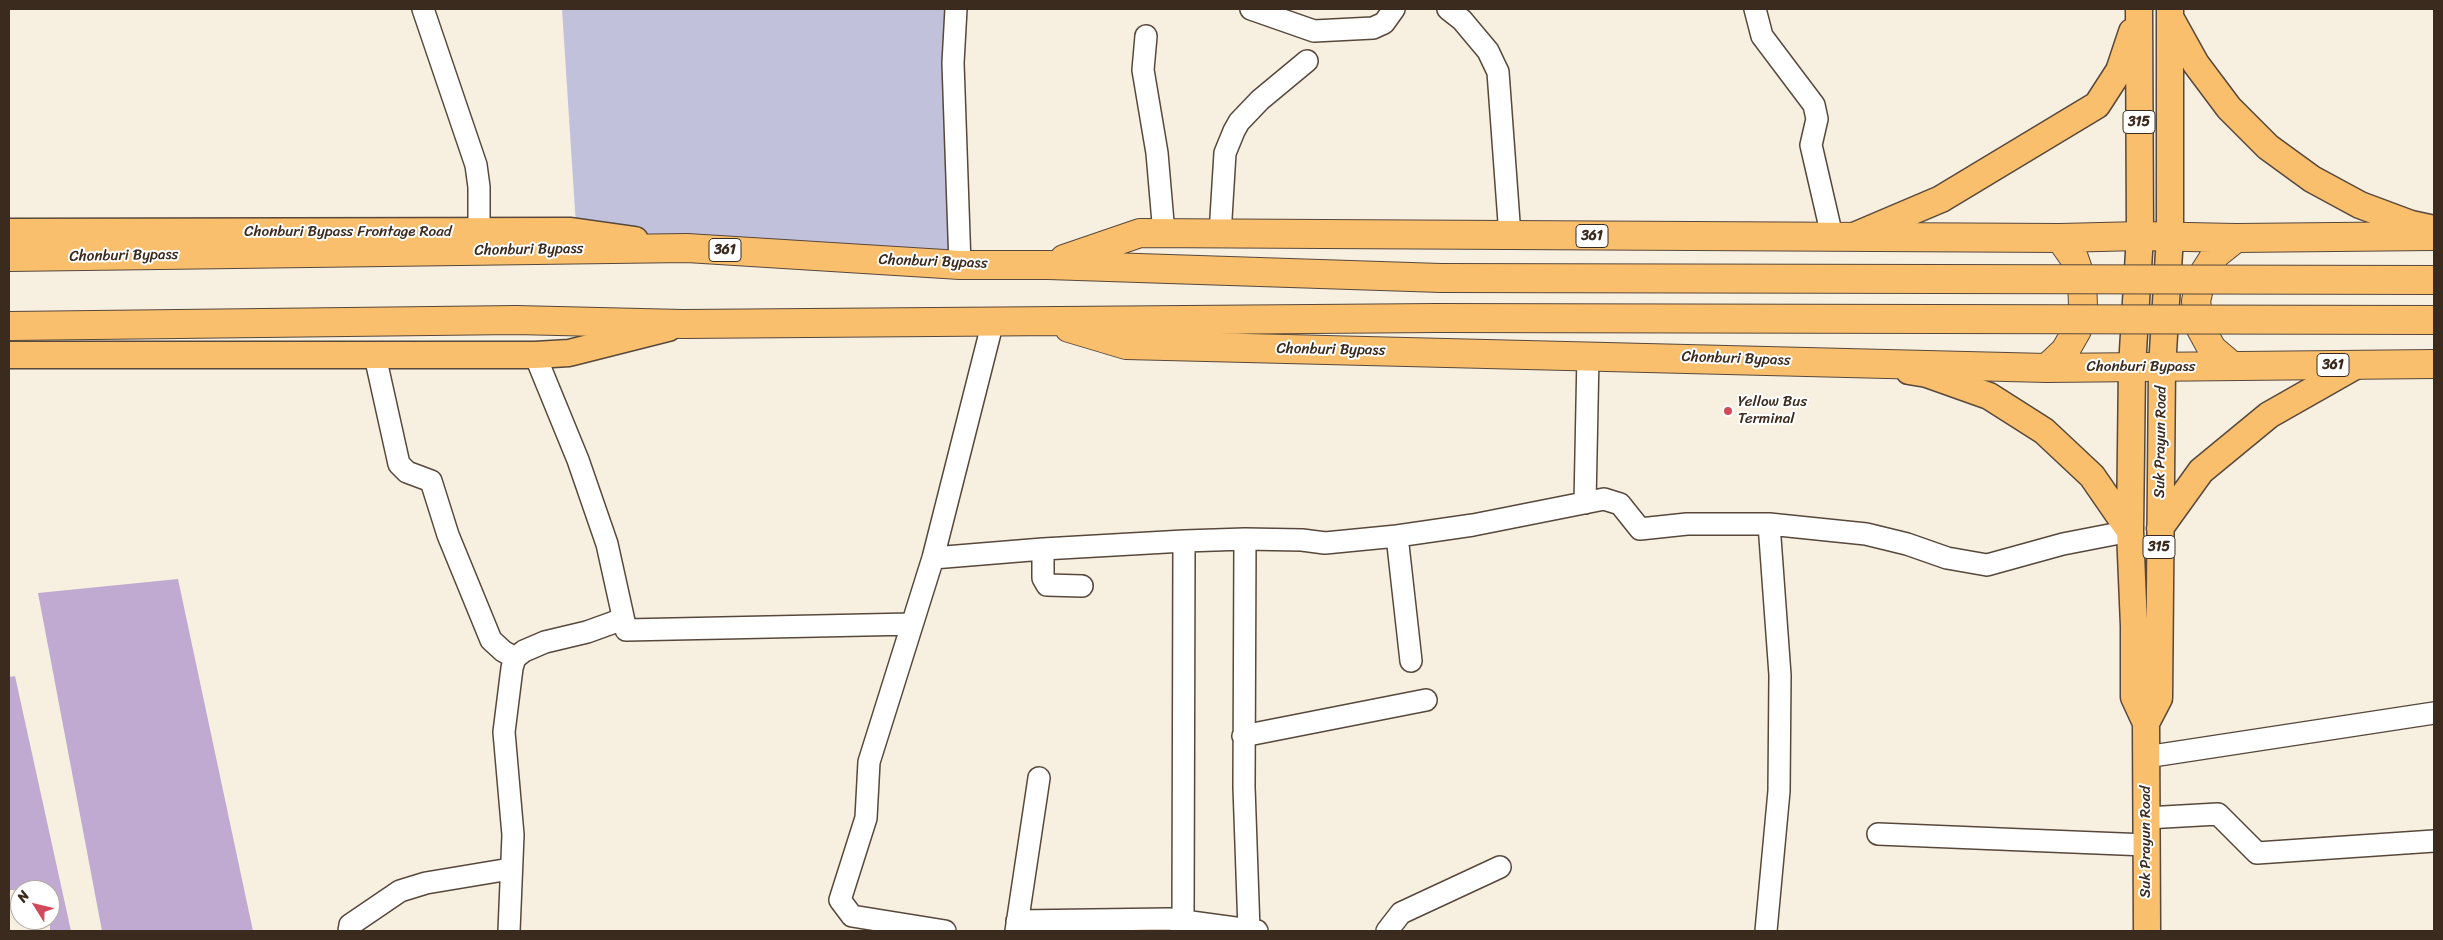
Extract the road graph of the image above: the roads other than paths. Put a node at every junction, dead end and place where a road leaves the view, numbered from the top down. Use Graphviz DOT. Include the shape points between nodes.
graph roads {
  1 [pos="422,9"];
  2 [pos="956,9"];
  3 [pos="1251,9"];
  4 [pos="1394,9"];
  5 [pos="1448,9"];
  6 [pos="1755,9"];
  7 [pos="2138,11"];
  8 [pos="2170,12"];
  9 [pos="1146,36"];
  10 [pos="1307,61"];
  11 [pos="2434,229"];
  12 [pos="9,232"];
  13 [pos="479,232"];
  14 [pos="1164,234"];
  15 [pos="1220,234"];
  16 [pos="1510,236"];
  17 [pos="1843,236"];
  18 [pos="2140,236"];
  19 [pos="2170,236"];
  20 [pos="2434,236"];
  21 [pos="2060,238"];
  22 [pos="2236,238"];
  23 [pos="687,248"];
  24 [pos="9,258"];
  25 [pos="1048,264"];
  26 [pos="960,265"];
  27 [pos="2434,280"];
  28 [pos="1042,320"];
  29 [pos="2434,320"];
  30 [pos="993,321"];
  31 [pos="683,324"];
  32 [pos="9,326"];
  33 [pos="9,355"];
  34 [pos="535,355"];
  35 [pos="375,356"];
  36 [pos="1588,356"];
  37 [pos="1862,364"];
  38 [pos="2434,364"];
  39 [pos="2357,365"];
  40 [pos="2232,366"];
  41 [pos="2132,367"];
  42 [pos="2047,368"];
  43 [pos="2162,368"];
  44 [pos="1585,503"];
  45 [pos="1769,524"];
  46 [pos="2160,528"];
  47 [pos="2130,531"];
  48 [pos="1397,536"];
  49 [pos="1245,539"];
  50 [pos="1184,541"];
  51 [pos="1043,549"];
  52 [pos="933,558"];
  53 [pos="1082,586"];
  54 [pos="623,619"];
  55 [pos="912,624"];
  56 [pos="515,658"];
  57 [pos="1411,661"];
  58 [pos="1426,700"];
  59 [pos="2434,713"];
  60 [pos="2146,723"];
  61 [pos="1243,736"];
  62 [pos="2146,757"];
  63 [pos="1039,778"];
  64 [pos="2146,818"];
  65 [pos="1878,834"];
  66 [pos="2434,841"];
  67 [pos="2146,845"];
  68 [pos="1500,867"];
  69 [pos="510,869"];
  70 [pos="1183,921"];
  71 [pos="850,924"];
  72 [pos="1016,926"];
  73 [pos="1242,930"];
  74 [pos="349,931"];
  75 [pos="509,931"];
  76 [pos="945,931"];
  77 [pos="1387,931"];
  78 [pos="1766,931"];
  79 [pos="2147,931"];
  1 -- 13 [label="street" via="476,166"];
  2 -- 26 [label="street" via="953,63"];
  3 -- 4 [label="street" via="1314,31 1373,28 1384,23"];
  5 -- 16 [label="street" via="1488,50 1498,72"];
  6 -- 17 [label="street" via="1762,36 1814,105 1816,119 1811,145"];
  7 -- 17 [label="main road" via="2119,71 2097,105 1941,199"];
  7 -- 18 [label="main road, Suk Prayun Road / 315"];
  8 -- 11 [label="main road" via="2196,64 2229,108 2268,146 2312,179 2360,205"];
  8 -- 19 [label="main road, Suk Prayun Road / 315"];
  9 -- 14 [label="street" via="1143,70 1157,153"];
  10 -- 15 [label="street" via="1260,100 1234,131 1225,153"];
  12 -- 13 [label="main road, Chonburi Bypass Frontage Road / 361"];
  13 -- 23 [label="main road, Chonburi Bypass Frontage Road / 361" via="571,231"];
  14 -- 15 [label="highway, Chonburi Bypass / 361"];
  14 -- 25 [label="highway, Chonburi Bypass / 361" via="1140,233"];
  15 -- 16 [label="highway, Chonburi Bypass / 361"];
  16 -- 17 [label="highway, Chonburi Bypass / 361"];
  17 -- 21 [label="highway, Chonburi Bypass / 361"];
  18 -- 19 [label="highway, Chonburi Bypass / 361"];
  18 -- 21 [label="highway, Chonburi Bypass / 361"];
  18 -- 41 [label="main road, Suk Prayun Road / 315"];
  19 -- 22 [label="highway, Chonburi Bypass / 361"];
  19 -- 43 [label="main road, Suk Prayun Road / 315"];
  20 -- 22 [label="highway, Chonburi Bypass / 361"];
  21 -- 42 [label="highway" via="2074,258 2082,281 2083,306 2077,330 2069,344"];
  22 -- 40 [label="highway" via="2211,261 2202,276 2196,301 2200,327 2212,349"];
  23 -- 24 [label="highway, Chonburi Bypass / 361"];
  23 -- 26 [label="highway, Chonburi Bypass / 361"];
  25 -- 26 [label="highway, Chonburi Bypass / 361"];
  25 -- 27 [label="highway, Chonburi Bypass / 361, bridge" via="1441,278"];
  28 -- 29 [label="highway, Chonburi Bypass / 361, bridge"];
  28 -- 30 [label="highway, Chonburi Bypass / 361"];
  28 -- 36 [label="highway, Chonburi Bypass / 361" via="1126,345"];
  30 -- 31 [label="highway, Chonburi Bypass / 361"];
  30 -- 52 [label="street"];
  31 -- 32 [label="highway, Chonburi Bypass / 361" via="516,320"];
  31 -- 34 [label="main road, 361" via="569,353"];
  33 -- 35 [label="main road, 361"];
  34 -- 35 [label="main road, 361"];
  34 -- 54 [label="street" via="578,460 607,544"];
  35 -- 56 [label="street" via="399,464 407,472 431,482 448,535 491,640"];
  36 -- 37 [label="highway, Chonburi Bypass / 361"];
  36 -- 44 [label="street"];
  37 -- 42 [label="highway, Chonburi Bypass / 361"];
  37 -- 47 [label="main road" via="1927,374 1989,396 2044,431 2092,476"];
  38 -- 39 [label="highway, Chonburi Bypass / 361"];
  39 -- 40 [label="highway, Chonburi Bypass / 361"];
  39 -- 46 [label="main road" via="2268,415 2201,471"];
  40 -- 43 [label="highway, Chonburi Bypass / 361"];
  41 -- 42 [label="highway, Chonburi Bypass / 361"];
  41 -- 43 [label="highway, Chonburi Bypass / 361"];
  41 -- 47 [label="main road, Suk Prayun Road / 315"];
  43 -- 46 [label="main road, Suk Prayun Road / 315"];
  44 -- 45 [label="street" via="1604,499 1620,504 1640,529 1687,524"];
  44 -- 48 [label="street"];
  45 -- 47 [label="street" via="1866,534 1947,558 1987,565 2063,544"];
  45 -- 78 [label="street" via="1780,675 1778,791"];
  46 -- 60 [label="main road, Suk Prayun Road / 315" via="2159,698"];
  47 -- 60 [label="main road, Suk Prayun Road / 315" via="2134,697"];
  48 -- 49 [label="street" via="1325,543"];
  48 -- 57 [label="street"];
  49 -- 50 [label="street"];
  49 -- 61 [label="street"];
  50 -- 51 [label="street"];
  50 -- 70 [label="street"];
  51 -- 52 [label="street"];
  51 -- 53 [label="street" via="1043,578 1047,585"];
  52 -- 55 [label="street"];
  54 -- 55 [label="street" via="626,630"];
  54 -- 56 [label="street" via="545,642"];
  55 -- 71 [label="street" via="869,762 866,818 840,900"];
  56 -- 69 [label="street" via="504,732 513,835"];
  58 -- 61 [label="street"];
  59 -- 62 [label="street"];
  60 -- 62 [label="main road, Suk Prayun Road / 315"];
  61 -- 73 [label="street"];
  62 -- 64 [label="main road, Suk Prayun Road / 315"];
  63 -- 72 [label="street"];
  64 -- 66 [label="street" via="2218,814 2257,853"];
  64 -- 67 [label="main road, Suk Prayun Road / 315"];
  65 -- 67 [label="street"];
  67 -- 79 [label="main road, Suk Prayun Road / 315"];
  68 -- 77 [label="street" via="1402,913"];
  69 -- 74 [label="street" via="426,883 400,891 350,925"];
  69 -- 75 [label="street"];
  70 -- 72 [label="street"];
  70 -- 73 [label="street"];
  71 -- 76 [label="street"];
}
